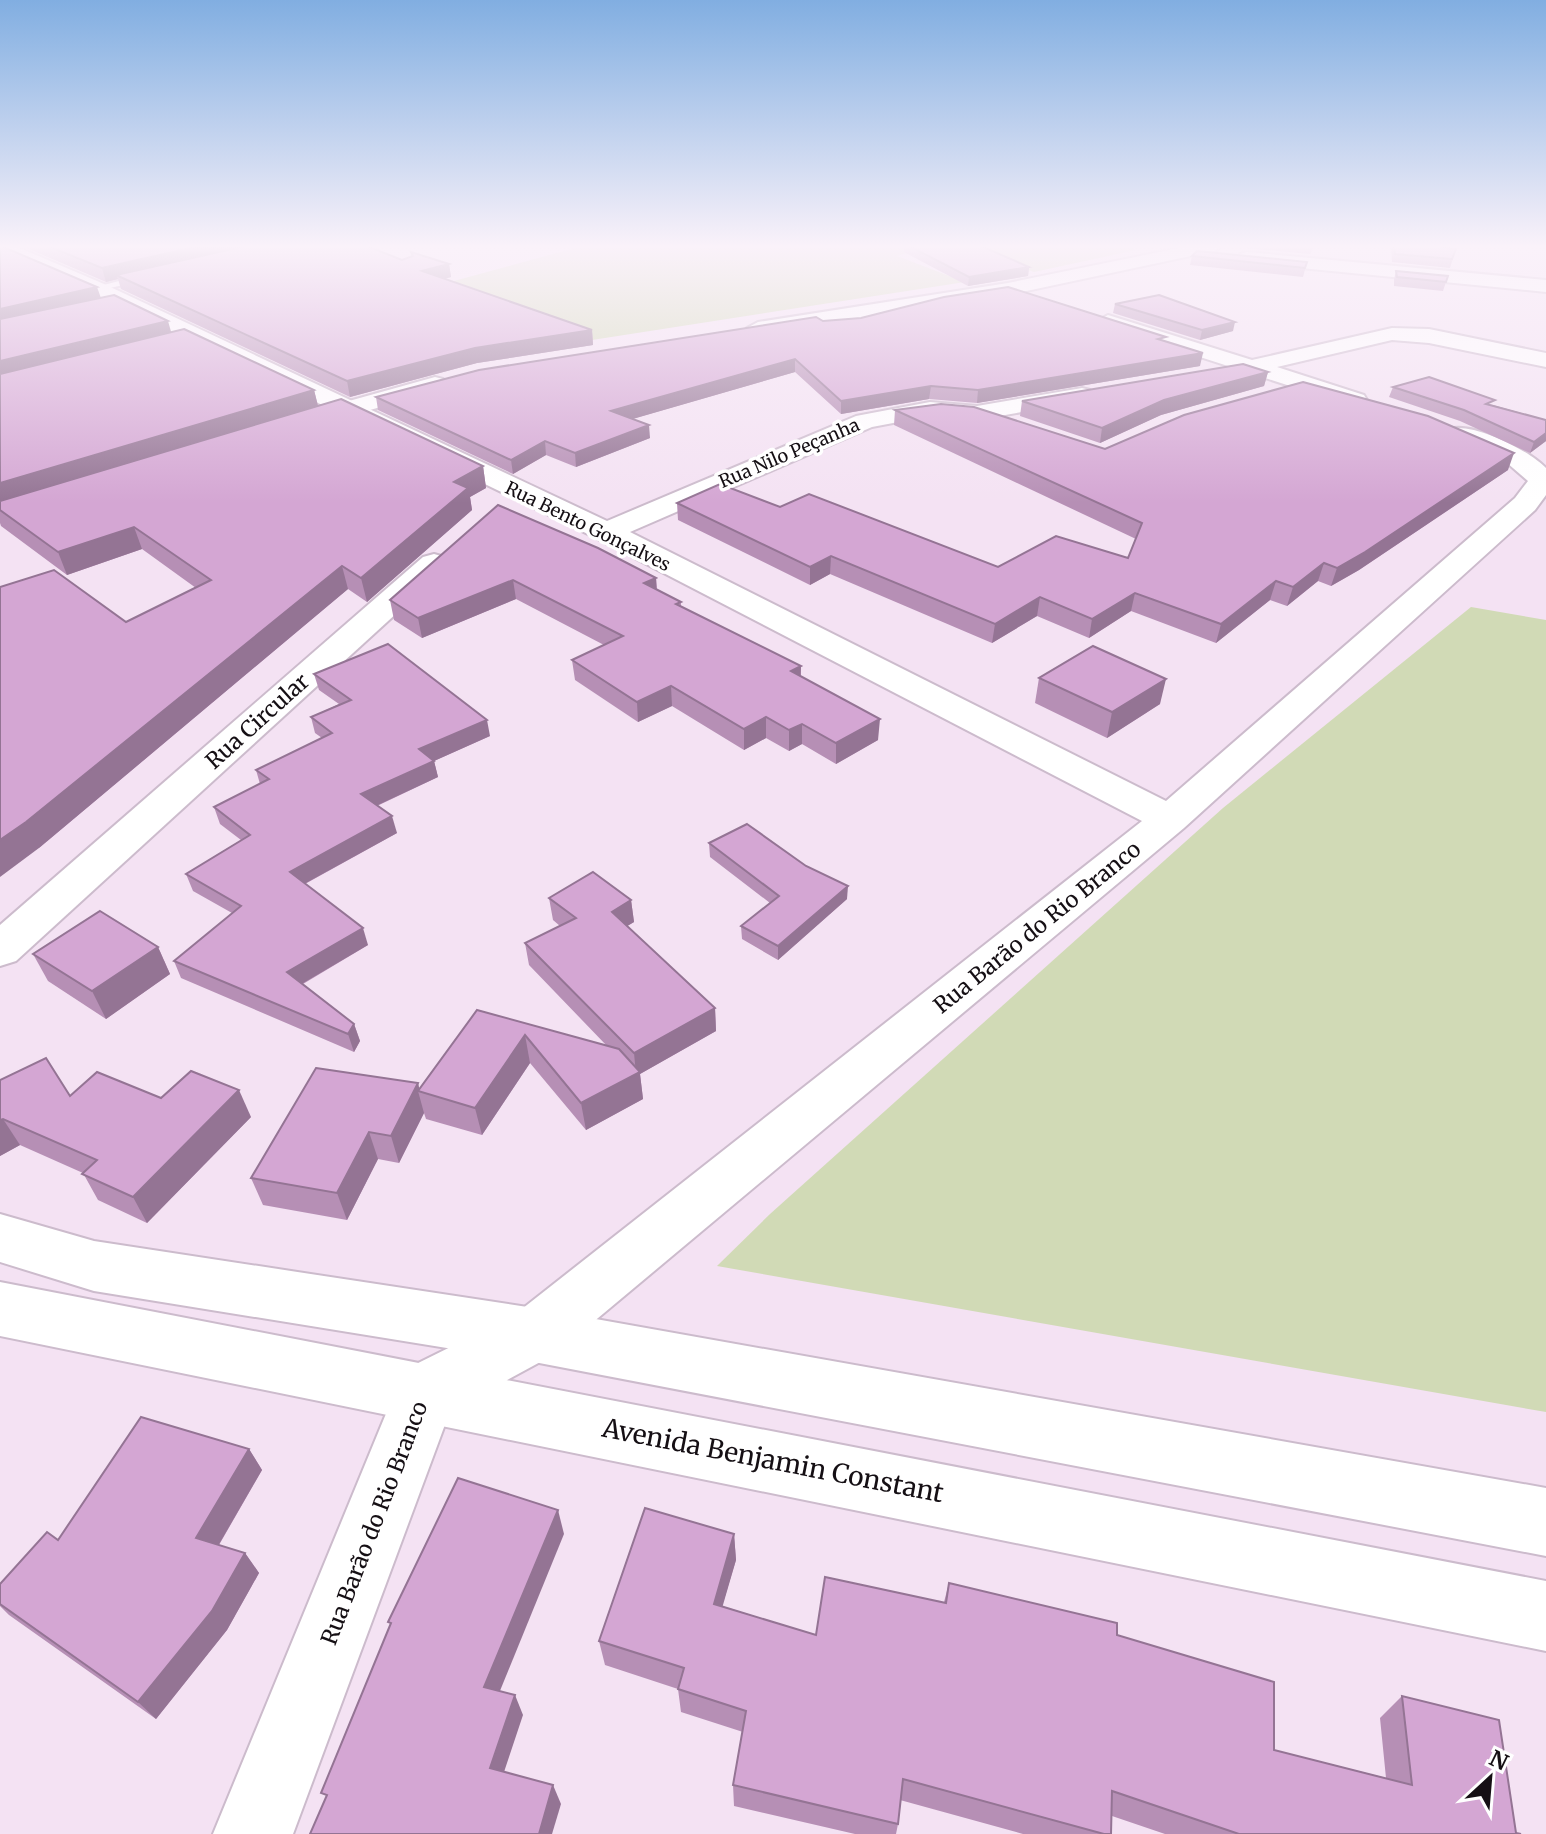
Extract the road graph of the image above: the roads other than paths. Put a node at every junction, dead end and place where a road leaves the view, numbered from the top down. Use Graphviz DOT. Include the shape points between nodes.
graph roads {
  1 [pos="173,332"];
  2 [pos="1130,332"];
  3 [pos="1546,360"];
  4 [pos="1203,375"];
  5 [pos="463,377"];
  6 [pos="1274,382"];
  7 [pos="1097,392"];
  8 [pos="344,409"];
  9 [pos="977,413"];
  10 [pos="1032,431"];
  11 [pos="269,432"];
  12 [pos="606,532"];
  13 [pos="456,543"];
  14 [pos="1170,819"];
  15 [pos="0,950"];
  16 [pos="0,1238"];
  17 [pos="0,1309"];
  18 [pos="534,1335"];
  19 [pos="426,1391"];
  20 [pos="1546,1522"];
  21 [pos="1546,1616"];
  22 [pos="253,1834"];
  1 -- 8 [label="street, Rua Bento Gonçalves"];
  2 -- 6 [label="street, Rua Barão do Rio Branco"];
  3 -- 6 [label="street" via="1429,336 1392,334"];
  4 -- 6 [label="street"];
  5 -- 8 [label="street"];
  6 -- 14 [label="street, Rua Barão do Rio Branco" via="1409,418 1522,460 1542,481 1525,504"];
  7 -- 9 [label="street, Rua Nilo Peçanha"];
  8 -- 11 [label="street"];
  8 -- 12 [label="street, Rua Bento Gonçalves" via="503,501"];
  9 -- 10 [label="street"];
  9 -- 12 [label="street, Rua Nilo Peçanha" via="930,409 865,421"];
  12 -- 14 [label="street, Rua Bento Gonçalves"];
  13 -- 15 [label="street, Rua Circular"];
  14 -- 18 [label="street, Rua Barão do Rio Branco"];
  16 -- 18 [label="street" via="94,1266"];
  17 -- 19 [label="street, Avenida Benjamin Constant"];
  18 -- 19 [label="street, Rua Barão do Rio Branco"];
  18 -- 20 [label="street"];
  19 -- 21 [label="street, Avenida Benjamin Constant"];
  19 -- 22 [label="street, Rua Barão do Rio Branco"];
}
